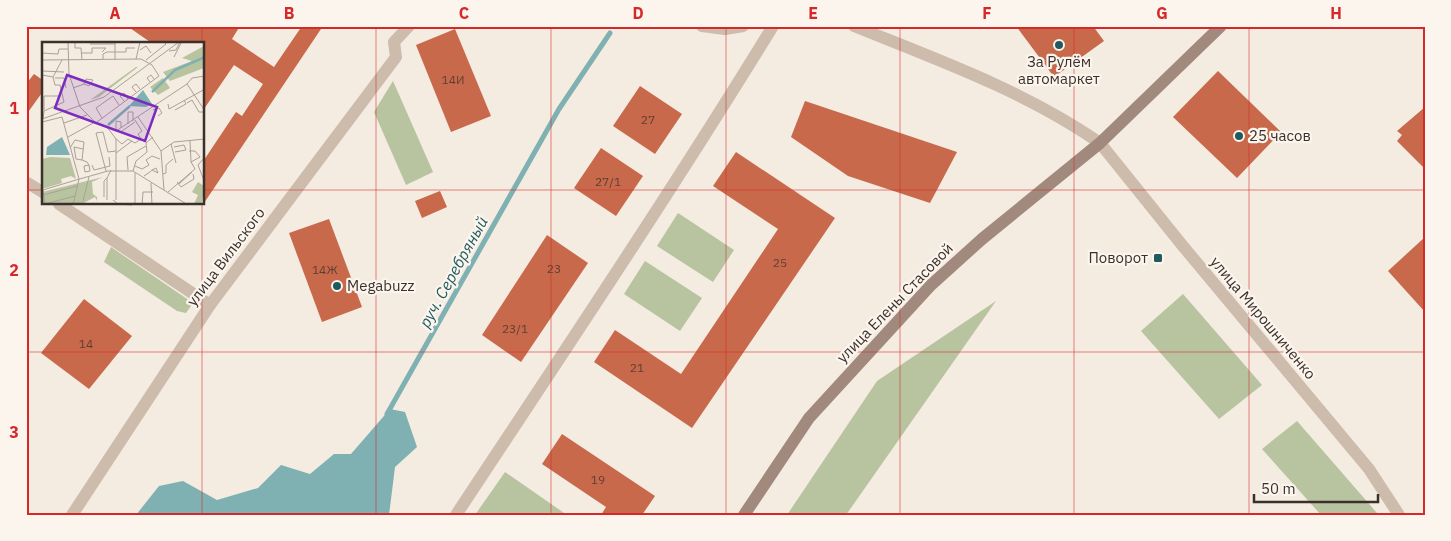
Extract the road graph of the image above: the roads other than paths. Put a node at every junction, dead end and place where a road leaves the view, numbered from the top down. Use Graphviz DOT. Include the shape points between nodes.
graph roads {
  1 [pos="409,26"];
  2 [pos="702,26"];
  3 [pos="742,26"];
  4 [pos="773,26"];
  5 [pos="854,26"];
  6 [pos="1217,28"];
  7 [pos="1100,144"];
  8 [pos="26,182"];
  9 [pos="42,193"];
  10 [pos="60,205"];
  11 [pos="210,305"];
  12 [pos="72,515"];
  13 [pos="456,515"];
  14 [pos="744,515"];
  15 [pos="1399,515"];
  1 -- 11 [label="street, улица Вильского" via="394,42 396,58"];
  2 -- 3 [label="street" via="725,29"];
  4 -- 13 [label="street" via="678,178"];
  5 -- 7 [label="street" via="1032,101"];
  6 -- 7 [label="main road, улица Елены Стасовой"];
  7 -- 14 [label="main road, улица Елены Стасовой" via="982,239 931,285 809,418"];
  7 -- 15 [label="street, улица Мирошниченко" via="1369,469"];
  8 -- 9 [label="street"];
  10 -- 11 [label="street"];
  11 -- 12 [label="street, улица Вильского"];
}
